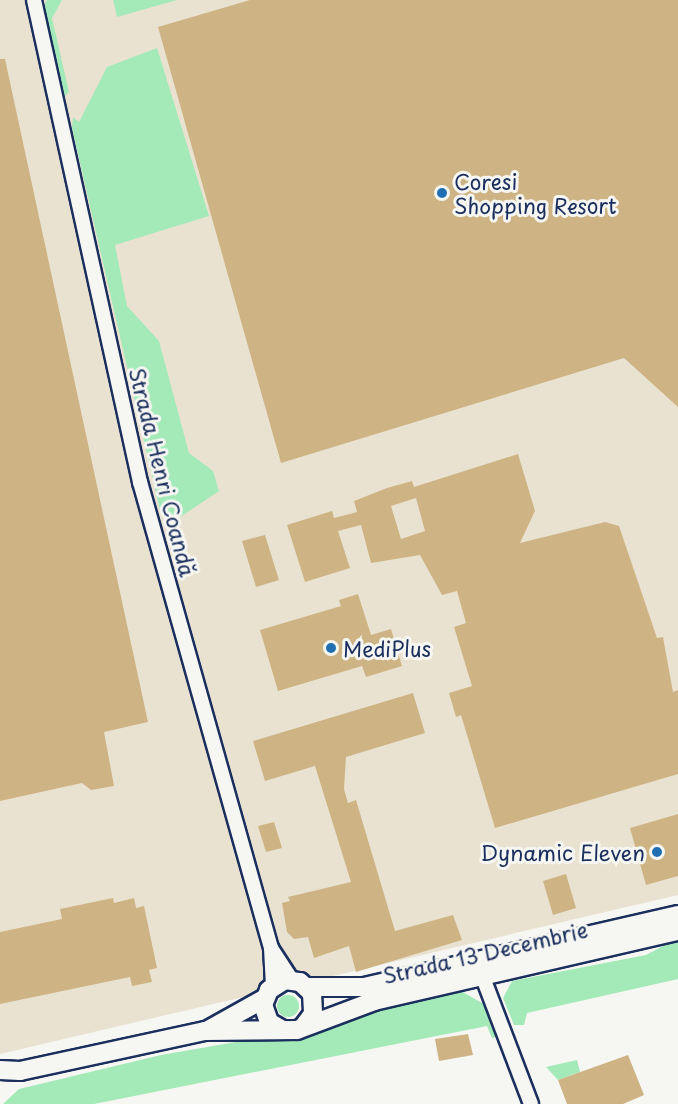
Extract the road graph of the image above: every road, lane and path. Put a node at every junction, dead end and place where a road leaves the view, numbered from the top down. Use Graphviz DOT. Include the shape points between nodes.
graph roads {
  1 [pos="34,0"];
  2 [pos="678,915"];
  3 [pos="678,931"];
  4 [pos="271,948"];
  5 [pos="482,975"];
  6 [pos="299,984"];
  7 [pos="268,993"];
  8 [pos="304,1026"];
  9 [pos="281,1029"];
  10 [pos="205,1031"];
  11 [pos="0,1070"];
  12 [pos="20,1071"];
  13 [pos="0,1083"];
  14 [pos="531,1104"];
  1 -- 4 [label="street, Strada Henri Coandă" via="140,482"];
  2 -- 6 [label="main road, Strada 13 Decembrie" via="364,987"];
  3 -- 5 [label="main road, Strada 13 Decembrie"];
  4 -- 6 [label="street, Strada Henri Coandă"];
  4 -- 7 [label="street, Strada Henri Coandă"];
  5 -- 8 [label="main road, Strada 13 Decembrie" via="374,1001"];
  5 -- 14 [label="street"];
  6 -- 7 [label="main road, Strada 13 Decembrie"];
  6 -- 8 [label="main road" via="315,1007"];
  7 -- 9 [label="main road" via="266,1017"];
  7 -- 10 [label="main road, Strada 13 Decembrie"];
  8 -- 9 [label="main road, Strada 13 Decembrie"];
  9 -- 10 [label="main road, Strada 13 Decembrie"];
  10 -- 12 [label="main road, Strada 13 Decembrie"];
  11 -- 12 [label="main road, Strada 13 Decembrie"];
  12 -- 13 [label="main road, Strada 13 Decembrie"];
}
